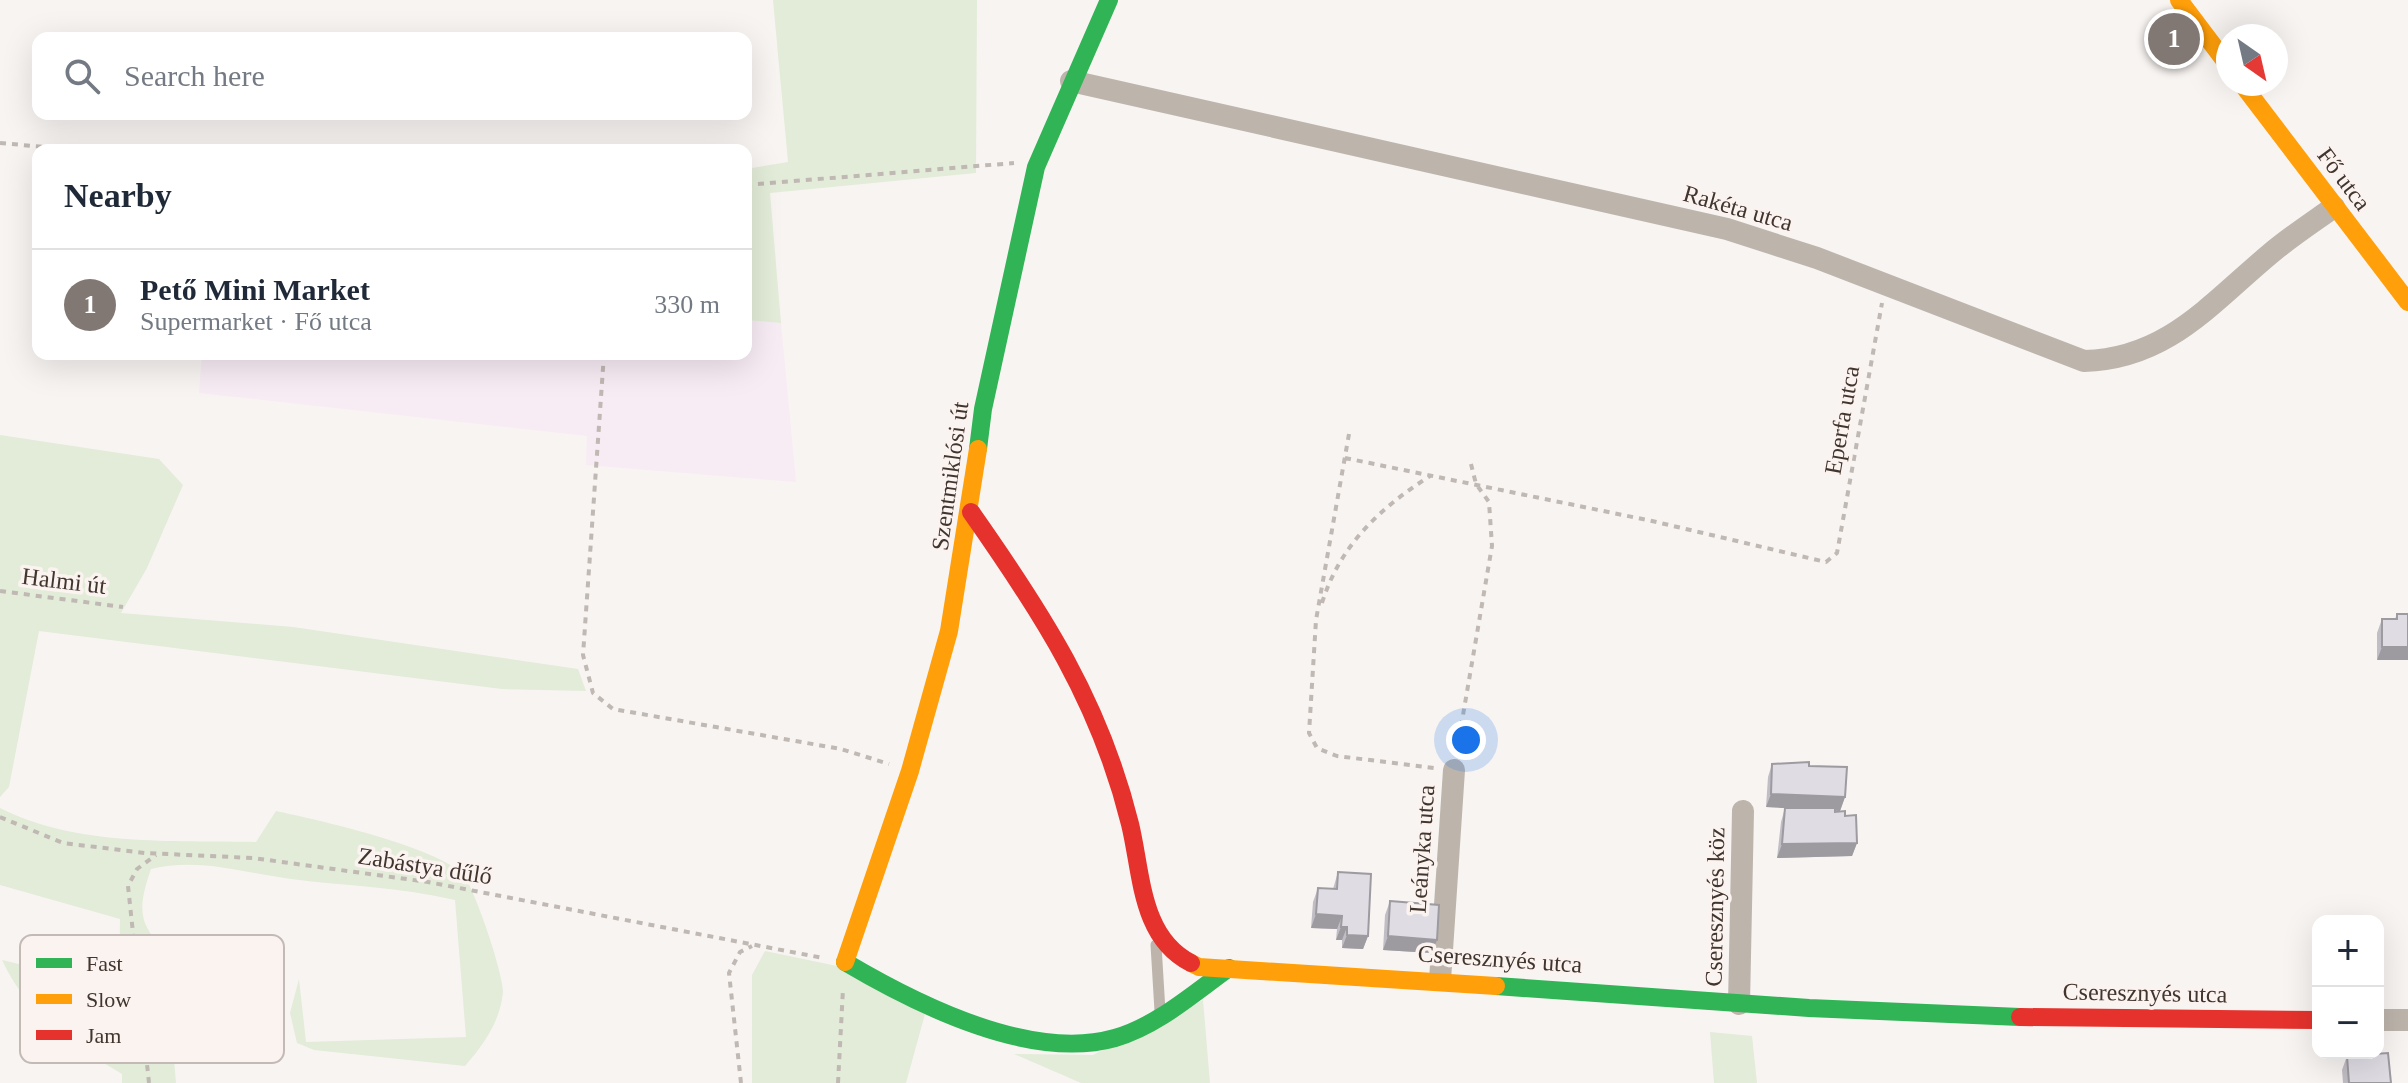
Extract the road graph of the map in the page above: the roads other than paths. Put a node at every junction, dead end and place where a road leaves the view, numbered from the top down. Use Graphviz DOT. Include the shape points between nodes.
graph roads {
  1 [pos="1109,0"];
  2 [pos="2179,0"];
  3 [pos="2216,49"];
  4 [pos="1071,81"];
  5 [pos="2251,96"];
  6 [pos="2334,207"];
  7 [pos="2408,302"];
  8 [pos="971,512"];
  9 [pos="1454,770"];
  10 [pos="1743,811"];
  11 [pos="1155,931"];
  12 [pos="1229,968"];
  13 [pos="1440,980"];
  14 [pos="1739,1004"];
  15 [pos="1160,1016"];
  16 [pos="2312,1020"];
  17 [pos="2384,1020"];
  18 [pos="2408,1020"];
  1 -- 4 [label="street, Szentmiklósi út"];
  2 -- 3 [label="street"];
  4 -- 6 [label="street, Rakéta utca" via="1727,229 2084,361 2116,360 2174,335"];
  4 -- 8 [label="street, Szentmiklósi út" via="1036,167 983,409"];
  5 -- 6 [label="street, Fő utca"];
  6 -- 7 [label="street, Fő utca"];
  8 -- 11 [label="street, Cseresznyés utca" via="1035,603 1106,745"];
  8 -- 15 [label="street, Szentmiklósi út" via="949,631 910,771 845,962 940,1011 1025,1037 1099,1042"];
  9 -- 13 [label="street, Leányka utca"];
  10 -- 14 [label="street, Cseresznyés köz"];
  11 -- 12 [label="street, Cseresznyés utca" via="1176,958 1199,967"];
  11 -- 15 [label="lane"];
  12 -- 13 [label="street, Cseresznyés utca"];
  12 -- 15 [label="street"];
  13 -- 14 [label="street, Cseresznyés utca"];
  14 -- 16 [label="street, Cseresznyés utca" via="2130,1021"];
  17 -- 18 [label="street"];
}
